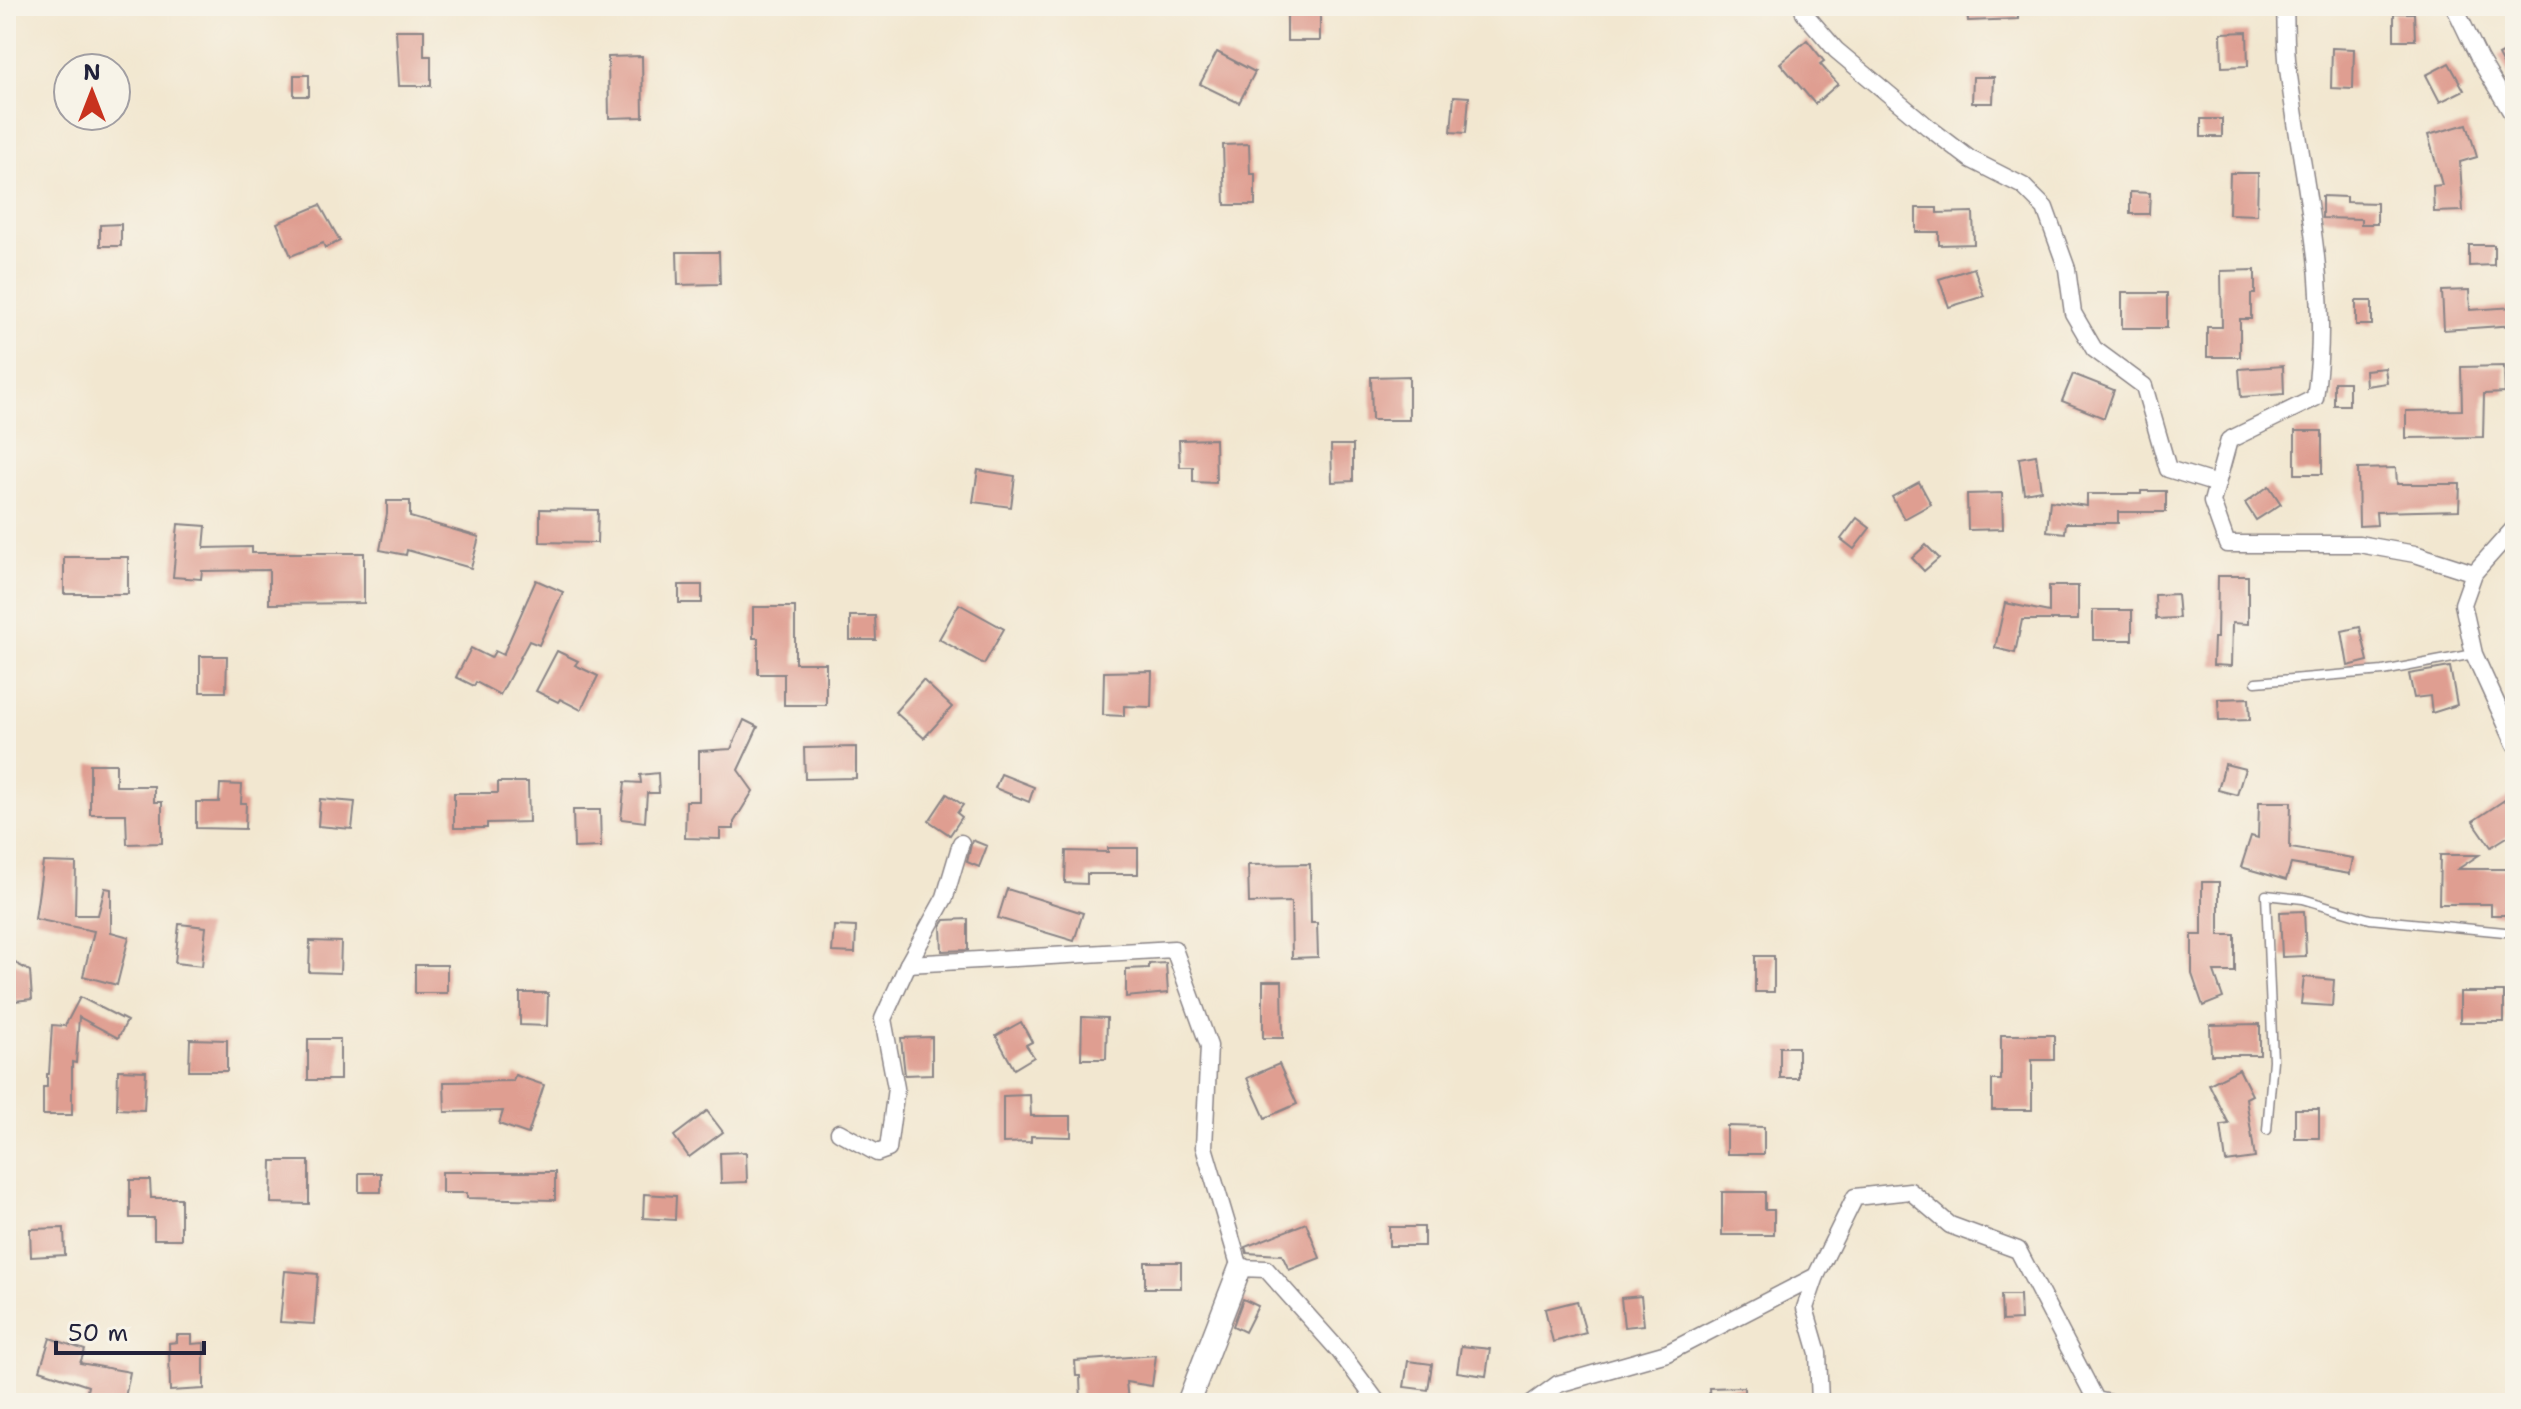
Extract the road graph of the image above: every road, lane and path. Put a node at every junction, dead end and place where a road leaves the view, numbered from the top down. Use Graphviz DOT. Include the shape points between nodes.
graph roads {
  1 [pos="1803,6"];
  2 [pos="2285,6"];
  3 [pos="2454,6"];
  4 [pos="2515,118"];
  5 [pos="2217,484"];
  6 [pos="2515,527"];
  7 [pos="2474,573"];
  8 [pos="2474,654"];
  9 [pos="2256,682"];
  10 [pos="2515,744"];
  11 [pos="961,843"];
  12 [pos="2515,933"];
  13 [pos="908,964"];
  14 [pos="2267,1130"];
  15 [pos="839,1132"];
  16 [pos="1240,1268"];
  17 [pos="1816,1276"];
  18 [pos="1188,1403"];
  19 [pos="1378,1403"];
  20 [pos="1532,1403"];
  21 [pos="1820,1403"];
  22 [pos="2110,1403"];
  1 -- 5 [label="street" via="1836,50 1970,159 2023,186 2045,208 2067,269 2073,313 2094,349 2144,386 2168,469"];
  2 -- 5 [label="street" via="2287,64 2317,249 2321,356 2315,398 2229,440"];
  3 -- 4 [label="street"];
  5 -- 7 [label="street" via="2212,502 2227,544 2359,544"];
  6 -- 7 [label="street"];
  7 -- 8 [label="street" via="2463,604"];
  8 -- 9 [label="lane" via="2383,671"];
  8 -- 10 [label="street"];
  11 -- 13 [label="street" via="945,897"];
  12 -- 14 [label="lane" via="2370,919 2303,899 2266,895 2273,1060"];
  13 -- 15 [label="street" via="883,1019 896,1088 888,1149 877,1153"];
  13 -- 16 [label="street" via="1174,949 1209,1046 1204,1147"];
  16 -- 18 [label="street"];
  16 -- 19 [label="street" via="1266,1269"];
  17 -- 20 [label="street" via="1667,1353 1558,1384"];
  17 -- 21 [label="street" via="1805,1308 1818,1353"];
  17 -- 22 [label="street" via="1855,1197 1910,1191 1950,1225 2018,1250 2096,1400"];
}
